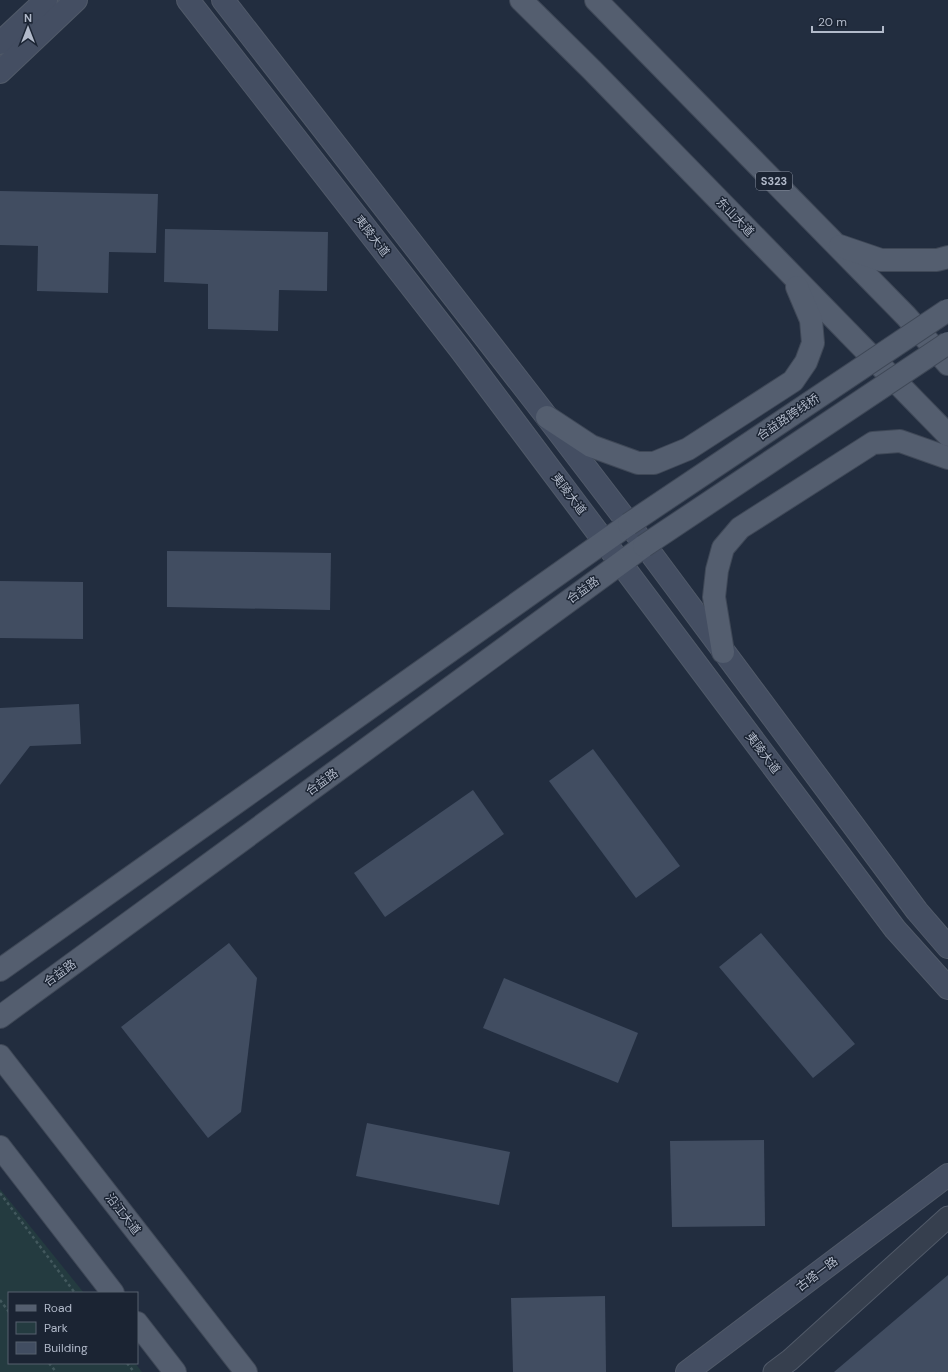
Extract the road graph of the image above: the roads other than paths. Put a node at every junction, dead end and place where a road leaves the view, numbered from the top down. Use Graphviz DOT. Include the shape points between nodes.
graph roads {
  1 [pos="46,0"];
  2 [pos="76,0"];
  3 [pos="188,0"];
  4 [pos="223,0"];
  5 [pos="521,0"];
  6 [pos="596,0"];
  7 [pos="0,44"];
  8 [pos="0,72"];
  9 [pos="836,244"];
  10 [pos="948,257"];
  11 [pos="792,275"];
  12 [pos="948,310"];
  13 [pos="948,343"];
  14 [pos="948,364"];
  15 [pos="547,417"];
  16 [pos="948,435"];
  17 [pos="948,458"];
  18 [pos="629,524"];
  19 [pos="605,542"];
  20 [pos="644,546"];
  21 [pos="621,563"];
  22 [pos="723,652"];
  23 [pos="948,947"];
  24 [pos="0,970"];
  25 [pos="948,988"];
  26 [pos="0,1017"];
  27 [pos="0,1056"];
  28 [pos="0,1147"];
  29 [pos="948,1176"];
  30 [pos="948,1217"];
  31 [pos="113,1292"];
  32 [pos="138,1324"];
  33 [pos="175,1372"];
  34 [pos="246,1372"];
  35 [pos="687,1372"];
  36 [pos="774,1372"];
  1 -- 7 [label="main road"];
  2 -- 8 [label="main road"];
  3 -- 19 [label="main road, 夷陵大道" via="460,349"];
  4 -- 15 [label="main road"];
  5 -- 11 [label="main road, 东山大道"];
  6 -- 9 [label="main road, S323"];
  9 -- 10 [label="main road" via="881,260 937,260"];
  9 -- 14 [label="main road, S323" via="906,316"];
  11 -- 15 [label="main road" via="811,320 813,343 806,362 793,381 688,449 654,463 638,463 591,446"];
  11 -- 16 [label="main road, 东山大道"];
  12 -- 18 [label="main road, 合益路跨线桥, bridge"];
  13 -- 20 [label="main road, bridge"];
  15 -- 18 [label="main road"];
  17 -- 22 [label="main road" via="900,441 872,443 740,528 723,548 717,570 714,597"];
  18 -- 19 [label="main road"];
  18 -- 20 [label="main road"];
  19 -- 21 [label="main road, 夷陵大道"];
  19 -- 24 [label="main road"];
  20 -- 21 [label="main road, 合益路"];
  20 -- 22 [label="main road"];
  21 -- 25 [label="main road, 夷陵大道" via="895,929"];
  21 -- 26 [label="main road, 合益路"];
  22 -- 23 [label="main road" via="917,911"];
  27 -- 34 [label="main road, 沿江大道"];
  28 -- 31 [label="main road"];
  29 -- 35 [label="main road, 古塔一路"];
  30 -- 36 [label="street"];
  32 -- 33 [label="main road"];
}
